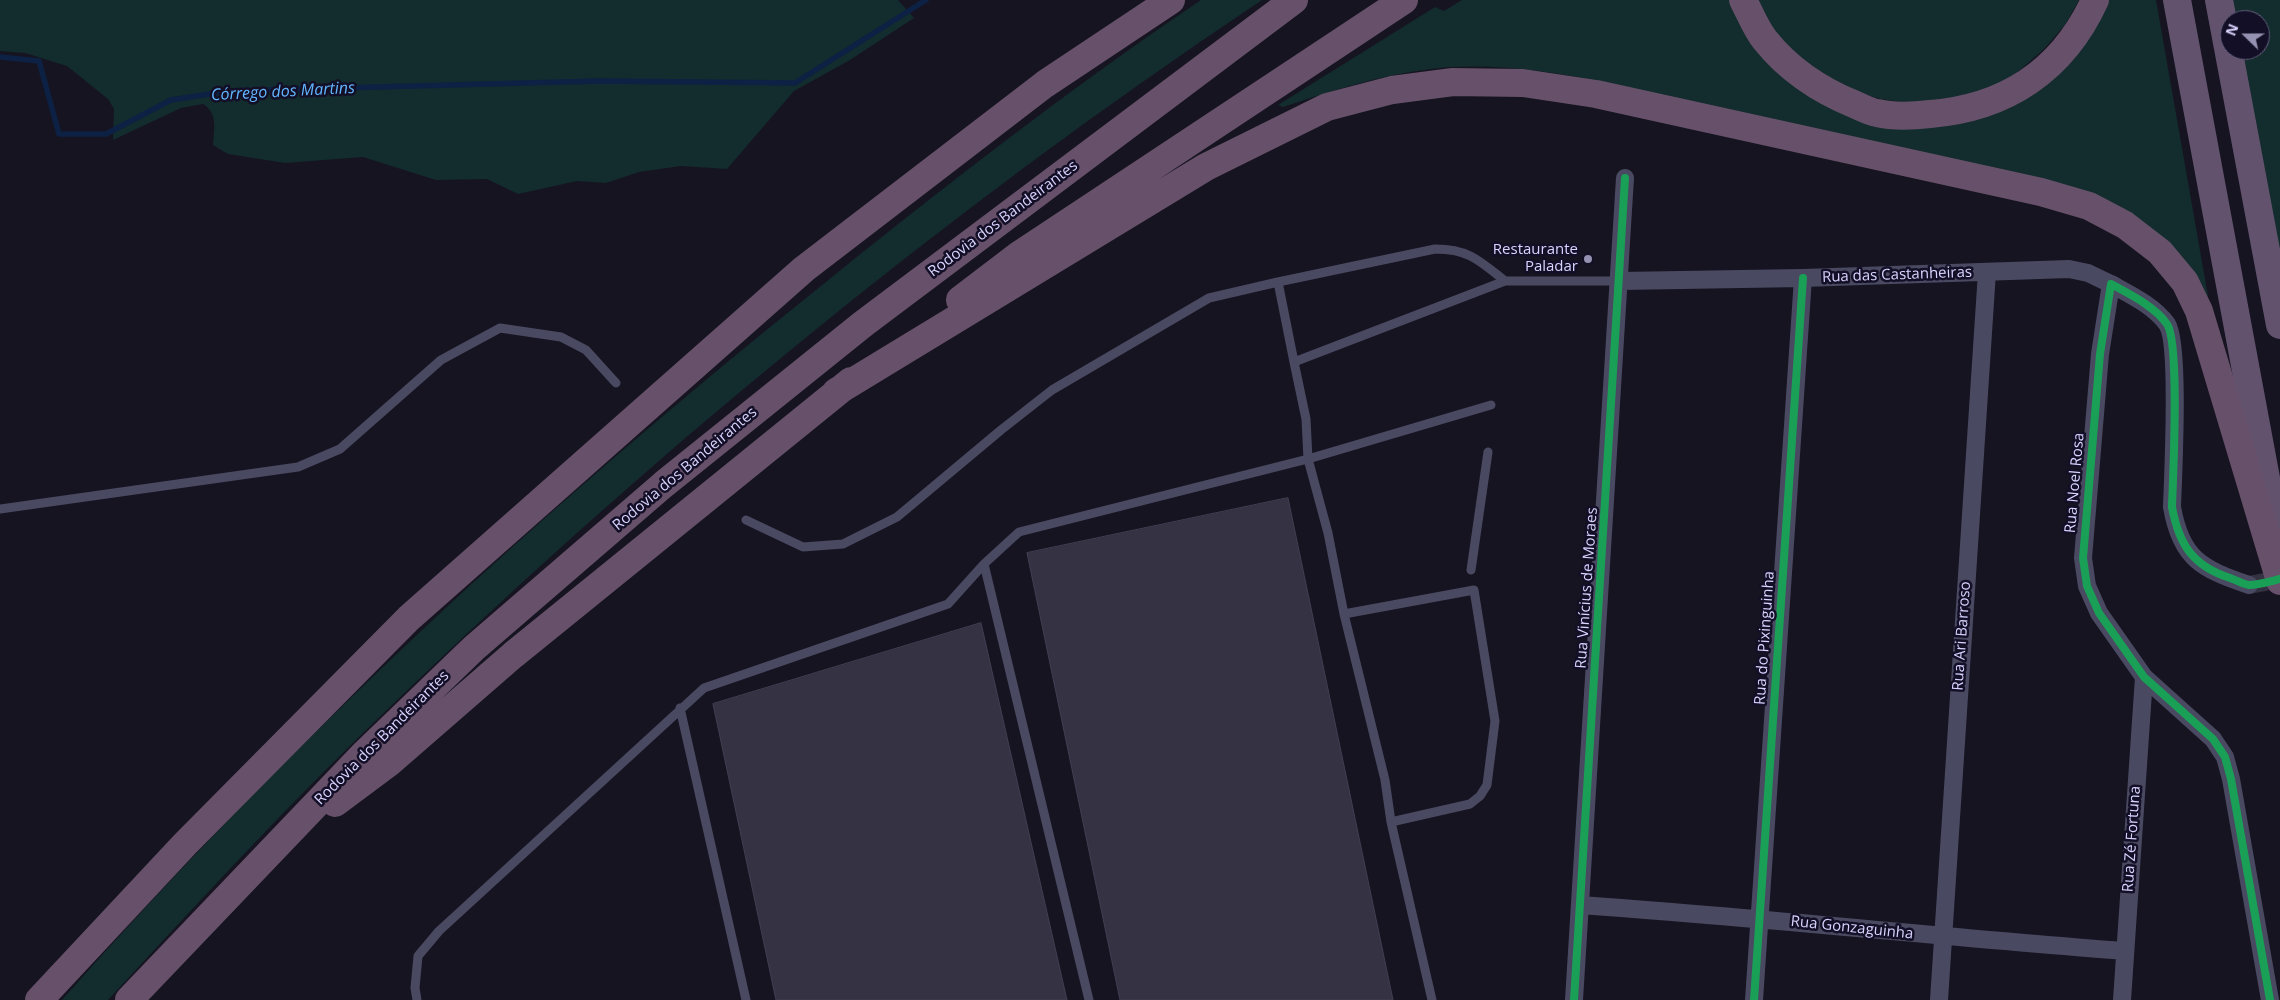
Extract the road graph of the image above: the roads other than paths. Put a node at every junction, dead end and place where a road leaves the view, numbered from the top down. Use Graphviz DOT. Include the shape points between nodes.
graph roads {
  1 [pos="1146,0"];
  2 [pos="1171,0"];
  3 [pos="1294,0"];
  4 [pos="1404,0"];
  5 [pos="1743,0"];
  6 [pos="2095,0"];
  7 [pos="2177,0"];
  8 [pos="2219,0"];
  9 [pos="1045,84"];
  10 [pos="1625,178"];
  11 [pos="1987,272"];
  12 [pos="1803,278"];
  13 [pos="1505,281"];
  14 [pos="1620,281"];
  15 [pos="1278,282"];
  16 [pos="2111,284"];
  17 [pos="2280,325"];
  18 [pos="1294,362"];
  19 [pos="616,384"];
  20 [pos="836,392"];
  21 [pos="1491,405"];
  22 [pos="1488,452"];
  23 [pos="1308,459"];
  24 [pos="0,509"];
  25 [pos="746,520"];
  26 [pos="2280,556"];
  27 [pos="984,564"];
  28 [pos="1470,570"];
  29 [pos="2280,581"];
  30 [pos="2249,585"];
  31 [pos="1344,614"];
  32 [pos="2144,677"];
  33 [pos="680,708"];
  34 [pos="1391,822"];
  35 [pos="272,850"];
  36 [pos="1581,905"];
  37 [pos="1760,918"];
  38 [pos="1942,937"];
  39 [pos="2124,951"];
  40 [pos="39,1000"];
  41 [pos="129,1000"];
  42 [pos="417,1000"];
  43 [pos="746,1000"];
  44 [pos="1089,1000"];
  45 [pos="1432,1000"];
  46 [pos="1574,1000"];
  47 [pos="1754,1000"];
  48 [pos="1939,1000"];
  49 [pos="2122,1000"];
  50 [pos="2270,1000"];
  1 -- 9 [label="highway"];
  2 -- 9 [label="highway"];
  3 -- 35 [label="highway, Rodovia dos Bandeirantes" via="863,324 664,484 474,648 365,753"];
  4 -- 20 [label="highway" via="1019,255"];
  5 -- 6 [label="highway" via="1765,39 1800,75 1837,97 1877,113 1914,116 1957,112 1996,101 2028,82 2055,61 2075,37"];
  7 -- 26 [label="highway"];
  8 -- 17 [label="highway"];
  9 -- 40 [label="highway" via="804,269 409,618 185,844"];
  10 -- 14 [label="street, Rua Vinícius de Moraes"];
  11 -- 12 [label="street, Rua das Castanheiras"];
  11 -- 16 [label="street, Rua das Castanheiras" via="2070,269"];
  11 -- 38 [label="street, Rua Ari Barroso"];
  12 -- 14 [label="street, Rua das Castanheiras"];
  12 -- 37 [label="street, Rua do Pixinguinha"];
  13 -- 14 [label="lane"];
  13 -- 15 [label="lane" via="1478,260 1454,249 1435,249"];
  13 -- 18 [label="lane"];
  14 -- 36 [label="street, Rua Vinícius de Moraes"];
  15 -- 18 [label="lane"];
  15 -- 25 [label="lane" via="1209,298 1052,390 897,517 843,544 804,547"];
  16 -- 30 [label="street" via="2157,313 2168,326 2174,351 2172,507 2176,529 2196,560 2219,574"];
  16 -- 32 [label="street, Rua Noel Rosa" via="2100,354 2083,558 2087,586 2099,613"];
  18 -- 23 [label="lane" via="1306,419"];
  19 -- 24 [label="lane" via="586,350 561,337 500,328 441,360 340,449 298,467"];
  20 -- 29 [label="highway" via="1206,167 1327,107 1392,90 1453,82 1523,83 1596,94 2041,192 2089,206 2125,225 2160,252 2185,282 2199,311"];
  20 -- 35 [label="highway" via="512,655 390,762"];
  21 -- 23 [label="lane"];
  22 -- 28 [label="lane"];
  23 -- 27 [label="lane" via="1019,532"];
  23 -- 31 [label="lane" via="1328,533"];
  27 -- 33 [label="lane" via="948,604 704,688"];
  27 -- 44 [label="lane"];
  31 -- 34 [label="lane" via="1385,780"];
  31 -- 34 [label="lane" via="1474,590 1495,721 1487,785 1470,804"];
  32 -- 39 [label="street, Rua Zé Fortuna"];
  32 -- 50 [label="street, Rua Noel Rosa" via="2213,739 2226,758"];
  33 -- 42 [label="lane" via="439,931 418,956 414,988"];
  33 -- 43 [label="lane"];
  34 -- 45 [label="lane"];
  35 -- 41 [label="highway, Rodovia dos Bandeirantes"];
  36 -- 37 [label="street, Rua Gonzaguinha"];
  36 -- 46 [label="street, Rua Vinícius de Moraes"];
  37 -- 38 [label="street, Rua Gonzaguinha"];
  37 -- 47 [label="street, Rua do Pixinguinha"];
  38 -- 39 [label="street, Rua Gonzaguinha"];
  38 -- 48 [label="street, Rua Ari Barroso"];
  39 -- 49 [label="street, Rua Zé Fortuna"];
}
